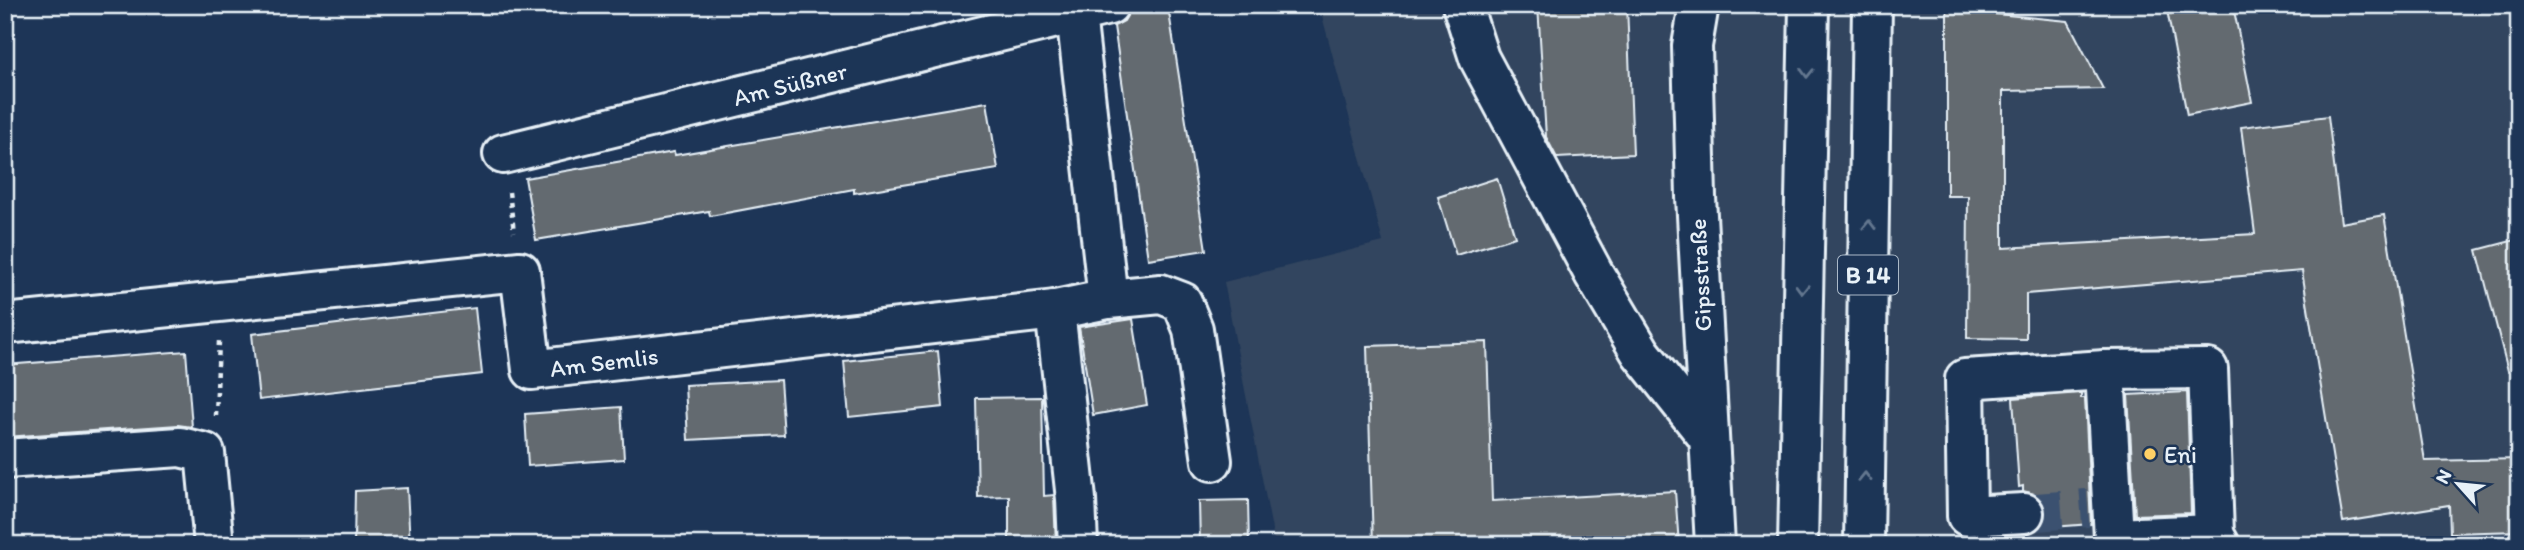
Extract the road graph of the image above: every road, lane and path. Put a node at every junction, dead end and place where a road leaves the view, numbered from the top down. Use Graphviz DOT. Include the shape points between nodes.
graph roads {
  1 [pos="1462,5"];
  2 [pos="1699,5"];
  3 [pos="1809,5"];
  4 [pos="1872,5"];
  5 [pos="1093,10"];
  6 [pos="503,153"];
  7 [pos="520,271"];
  8 [pos="1108,299"];
  9 [pos="220,301"];
  10 [pos="1055,310"];
  11 [pos="5,324"];
  12 [pos="2105,370"];
  13 [pos="1709,437"];
  14 [pos="205,453"];
  15 [pos="5,459"];
  16 [pos="1213,461"];
  17 [pos="2024,513"];
  18 [pos="2106,525"];
  19 [pos="2217,539"];
  20 [pos="214,545"];
  21 [pos="1078,545"];
  22 [pos="1715,545"];
  23 [pos="1798,545"];
  24 [pos="1864,545"];
  1 -- 13 [label="main road" via="1479,58 1594,274 1642,353"];
  2 -- 13 [label="main road, Gipsstraße" via="1692,46"];
  3 -- 23 [label="main road, B 14, one-way"];
  24 -- 4 [label="main road, B 14, one-way"];
  5 -- 6 [label="main road, Am Süßner"];
  5 -- 8 [label="main road, Am Süßner"];
  6 -- 7 [label="path"];
  7 -- 9 [label="main road"];
  7 -- 10 [label="main road, Am Semlis" via="532,370"];
  8 -- 10 [label="main road"];
  8 -- 16 [label="main road" via="1161,294 1182,302 1193,329"];
  9 -- 11 [label="main road"];
  9 -- 14 [label="path" via="216,425"];
  10 -- 21 [label="main road"];
  12 -- 17 [label="main road" via="1965,379 1967,516"];
  12 -- 18 [label="main road"];
  12 -- 19 [label="main road" via="2208,369"];
  13 -- 22 [label="main road, Gipsstraße"];
  14 -- 15 [label="main road" via="180,447"];
  14 -- 20 [label="main road"];
  18 -- 19 [label="main road"];
}
